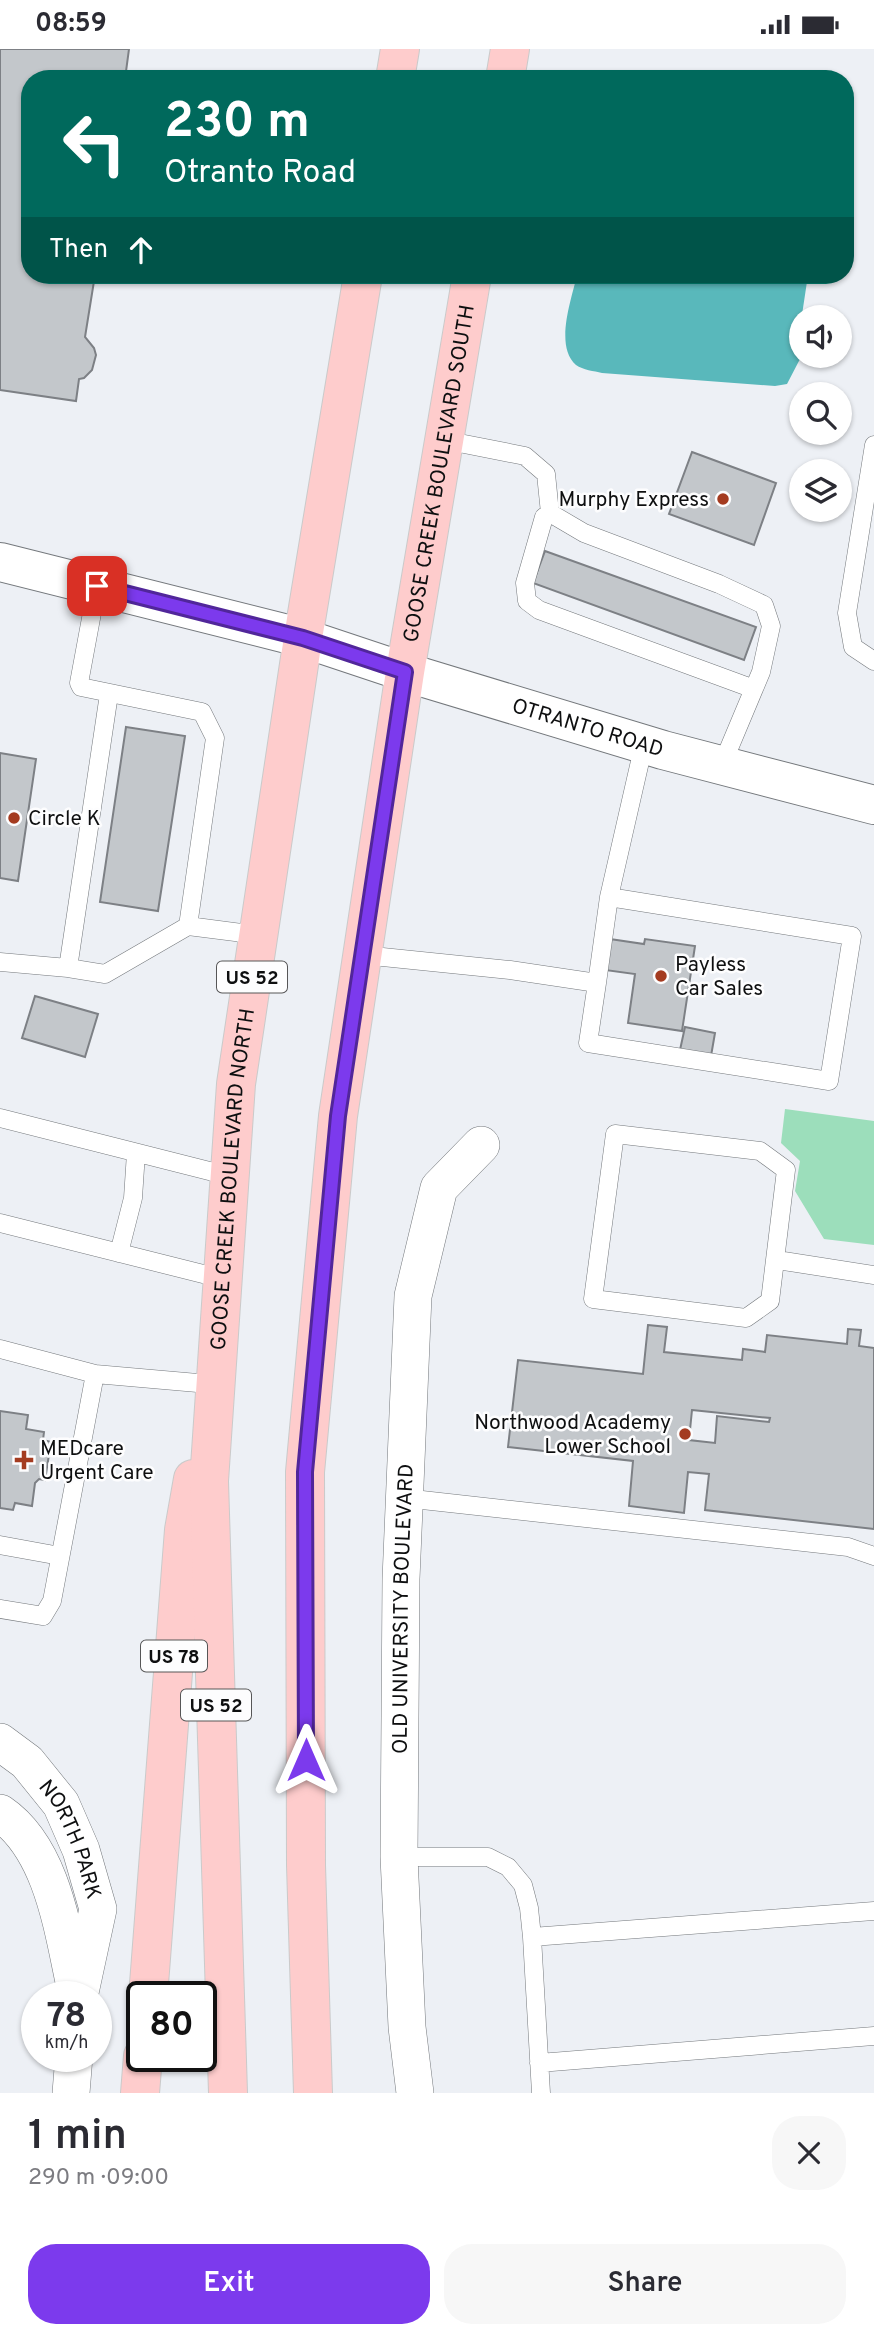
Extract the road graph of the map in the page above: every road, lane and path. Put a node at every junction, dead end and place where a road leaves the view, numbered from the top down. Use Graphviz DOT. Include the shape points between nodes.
graph roads {
  1 [pos="400,49"];
  2 [pos="510,49"];
  3 [pos="396,70"];
  4 [pos="506,70"];
  5 [pos="362,284"];
  6 [pos="470,284"];
  7 [pos="444,440"];
  8 [pos="874,445"];
  9 [pos="551,513"];
  10 [pos="0,562"];
  11 [pos="97,586"];
  12 [pos="303,638"];
  13 [pos="874,661"];
  14 [pos="405,672"];
  15 [pos="754,689"];
  16 [pos="109,694"];
  17 [pos="643,744"];
  18 [pos="722,765"];
  19 [pos="874,805"];
  20 [pos="609,897"];
  21 [pos="188,926"];
  22 [pos="258,935"];
  23 [pos="363,955"];
  24 [pos="0,962"];
  25 [pos="68,968"];
  26 [pos="597,983"];
  27 [pos="0,1118"];
  28 [pos="481,1145"];
  29 [pos="136,1153"];
  30 [pos="229,1176"];
  31 [pos="0,1223"];
  32 [pos="118,1253"];
  33 [pos="777,1260"];
  34 [pos="874,1275"];
  35 [pos="223,1279"];
  36 [pos="220,1318"];
  37 [pos="0,1349"];
  38 [pos="94,1374"];
  39 [pos="209,1384"];
  40 [pos="404,1498"];
  41 [pos="0,1545"];
  42 [pos="60,1556"];
  43 [pos="874,1556"];
  44 [pos="0,1609"];
  45 [pos="0,1742"];
  46 [pos="0,1813"];
  47 [pos="399,1857"];
  48 [pos="874,1911"];
  49 [pos="532,1937"];
  50 [pos="74,1981"];
  51 [pos="82,1981"];
  52 [pos="149,1981"];
  53 [pos="874,2036"];
  54 [pos="539,2063"];
  55 [pos="73,2072"];
  56 [pos="142,2072"];
  57 [pos="71,2093"];
  58 [pos="140,2093"];
  59 [pos="228,2093"];
  60 [pos="313,2093"];
  61 [pos="415,2093"];
  62 [pos="541,2093"];
  1 -- 3 [label="highway"];
  2 -- 4 [label="highway"];
  5 -- 12 [label="highway, GOOSE CREEK BOULEVARD NORTH / US 52"];
  6 -- 7 [label="highway, GOOSE CREEK BOULEVARD SOUTH"];
  7 -- 9 [label="lane" via="525,456 546,474"];
  7 -- 14 [label="highway, GOOSE CREEK BOULEVARD SOUTH"];
  8 -- 13 [label="lane" via="847,613 853,647"];
  9 -- 15 [label="lane" via="584,533 764,605 771,626"];
  9 -- 15 [label="lane" via="544,517 525,583 527,601 539,610"];
  10 -- 11 [label="street, OTRANTO ROAD"];
  11 -- 12 [label="street, OTRANTO ROAD"];
  11 -- 16 [label="lane" via="79,683 85,690"];
  12 -- 14 [label="street, OTRANTO ROAD"];
  12 -- 22 [label="highway, GOOSE CREEK BOULEVARD NORTH / US 52"];
  14 -- 17 [label="street, OTRANTO ROAD"];
  14 -- 23 [label="highway, GOOSE CREEK BOULEVARD SOUTH"];
  15 -- 18 [label="lane"];
  16 -- 21 [label="lane" via="202,712 215,738"];
  16 -- 25 [label="lane"];
  17 -- 18 [label="street, OTRANTO ROAD"];
  17 -- 20 [label="lane"];
  18 -- 19 [label="street, OTRANTO ROAD"];
  20 -- 26 [label="lane"];
  20 -- 26 [label="lane" via="852,936 829,1081 588,1043"];
  21 -- 22 [label="lane"];
  21 -- 25 [label="lane" via="105,974"];
  22 -- 30 [label="highway, GOOSE CREEK BOULEVARD NORTH / US 52" via="236,1083"];
  23 -- 26 [label="lane"];
  23 -- 60 [label="highway, GOOSE CREEK BOULEVARD SOUTH" via="338,1116 305,1472 306,1865"];
  24 -- 25 [label="lane"];
  27 -- 29 [label="lane"];
  28 -- 40 [label="street, OLD UNIVERSITY BOULEVARD" via="439,1188 413,1296"];
  29 -- 30 [label="lane"];
  29 -- 32 [label="lane" via="133,1198"];
  30 -- 35 [label="highway, GOOSE CREEK BOULEVARD NORTH / US 52"];
  31 -- 32 [label="lane"];
  32 -- 35 [label="lane"];
  33 -- 33 [label="lane" via="786,1170 760,1151 615,1134 593,1299 746,1318 770,1301"];
  33 -- 34 [label="lane"];
  35 -- 36 [label="highway, GOOSE CREEK BOULEVARD NORTH / US 52"];
  36 -- 39 [label="highway, US 78"];
  36 -- 59 [label="highway, GOOSE CREEK BOULEVARD NORTH / US 52" via="209,1481"];
  37 -- 38 [label="lane"];
  38 -- 39 [label="lane"];
  38 -- 42 [label="lane"];
  39 -- 52 [label="highway, US 78" via="184,1530"];
  40 -- 43 [label="lane" via="848,1547"];
  40 -- 47 [label="street, OLD UNIVERSITY BOULEVARD"];
  41 -- 42 [label="lane"];
  42 -- 44 [label="lane" via="52,1601 43,1616"];
  45 -- 51 [label="street, NORTH PARK" via="27,1762 61,1804 81,1850 98,1909"];
  46 -- 50 [label="street, NORTH PARK" via="13,1822 46,1871"];
  47 -- 49 [label="lane" via="488,1857 508,1867 523,1885"];
  47 -- 61 [label="street, OLD UNIVERSITY BOULEVARD" via="407,2027"];
  48 -- 49 [label="lane"];
  49 -- 54 [label="lane"];
  53 -- 54 [label="lane"];
  54 -- 62 [label="lane"];
  55 -- 57 [label="street"];
  56 -- 58 [label="highway"];
}
